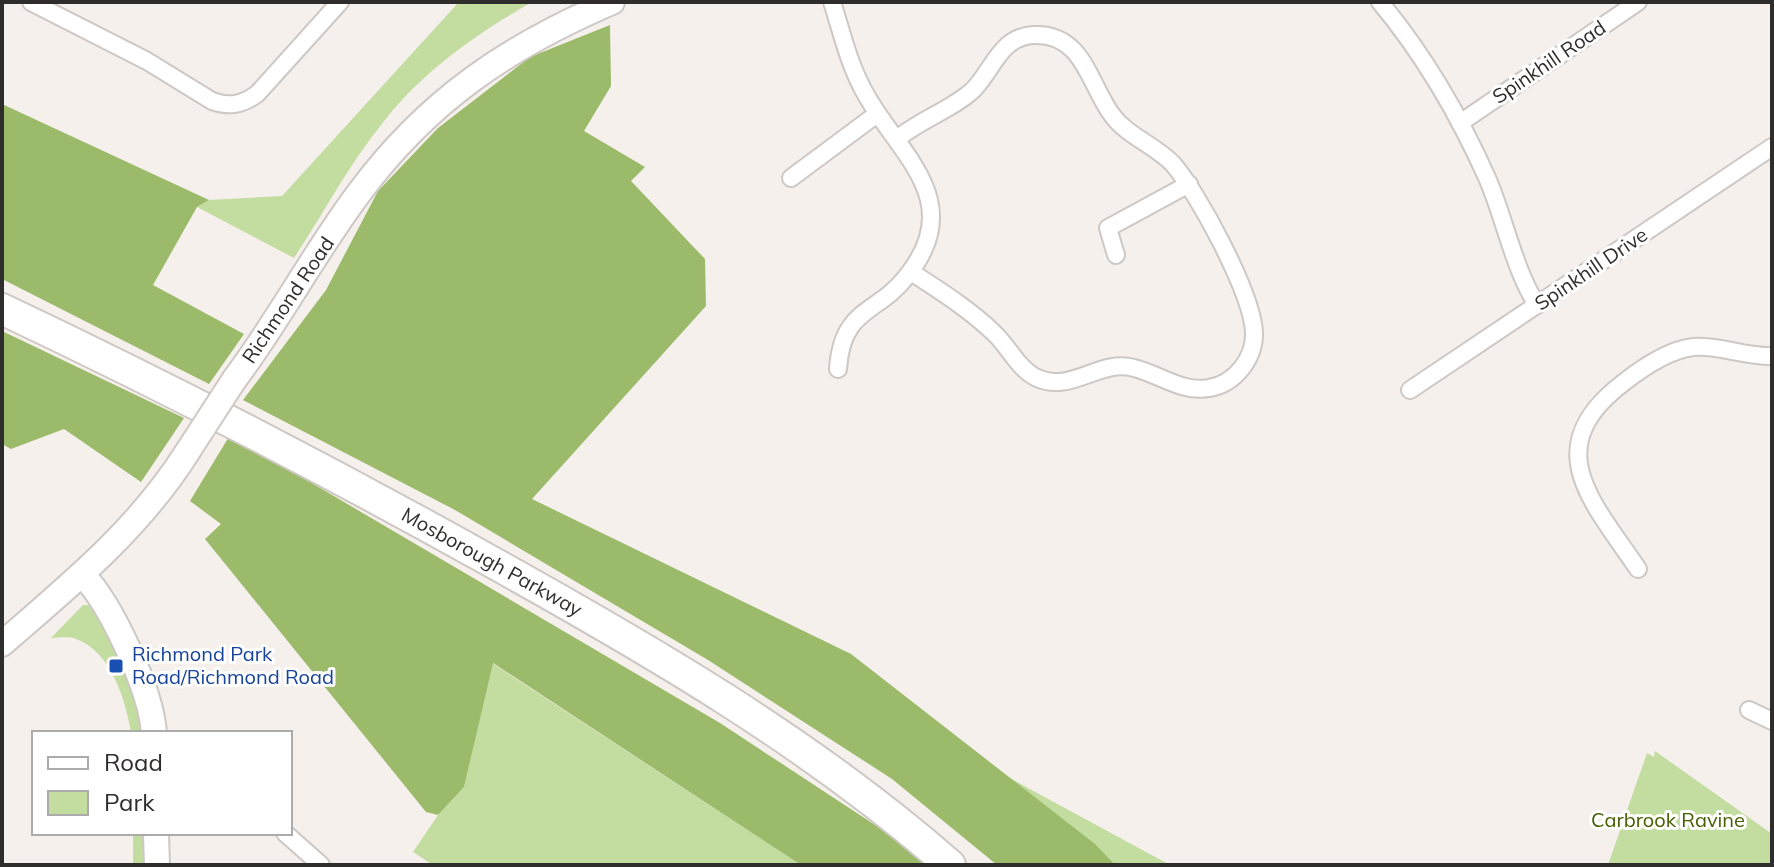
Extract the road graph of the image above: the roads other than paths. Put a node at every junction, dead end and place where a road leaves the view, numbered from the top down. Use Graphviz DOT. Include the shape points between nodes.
graph roads {
  1 [pos="31,2"];
  2 [pos="340,2"];
  3 [pos="612,2"];
  4 [pos="832,2"];
  5 [pos="1380,2"];
  6 [pos="1638,2"];
  7 [pos="877,114"];
  8 [pos="1460,123"];
  9 [pos="897,139"];
  10 [pos="1772,147"];
  11 [pos="791,178"];
  12 [pos="1189,184"];
  13 [pos="1116,255"];
  14 [pos="911,272"];
  15 [pos="1537,305"];
  16 [pos="2,309"];
  17 [pos="1771,361"];
  18 [pos="838,369"];
  19 [pos="1410,390"];
  20 [pos="1638,569"];
  21 [pos="83,575"];
  22 [pos="2,644"];
  23 [pos="1749,710"];
  24 [pos="1772,721"];
  25 [pos="154,731"];
  26 [pos="156,835"];
  27 [pos="287,835"];
  28 [pos="157,865"];
  29 [pos="321,865"];
  30 [pos="950,865"];
  1 -- 2 [label="street" via="224,105 257,94"];
  3 -- 21 [label="main road, Richmond Road, bridge" via="508,53 432,109 394,149 359,192 153,503"];
  4 -- 7 [label="street" via="851,64"];
  5 -- 8 [label="street"];
  6 -- 8 [label="street, Spinkhill Road"];
  7 -- 9 [label="street"];
  7 -- 11 [label="street"];
  8 -- 15 [label="street"];
  9 -- 12 [label="street" via="962,99 1007,45 1018,38 1046,36 1079,54 1112,116 1158,150"];
  9 -- 14 [label="street" via="923,176 929,199 927,232"];
  10 -- 15 [label="street, Spinkhill Drive"];
  12 -- 13 [label="street" via="1108,228"];
  12 -- 14 [label="street" via="1247,304 1254,333 1237,374 1209,389 1180,386 1132,367 1106,369 1072,382 1033,376 975,317"];
  14 -- 18 [label="street" via="860,313 846,334"];
  15 -- 19 [label="street, Spinkhill Drive"];
  16 -- 30 [label="highway, Mosborough Parkway" via="292,451 597,620 771,728 863,792"];
  17 -- 20 [label="street" via="1693,347 1660,358 1598,403 1585,421 1577,448 1581,475"];
  21 -- 22 [label="main road, Richmond Road"];
  21 -- 25 [label="main road" via="98,591 138,675 150,702"];
  23 -- 24 [label="street"];
  26 -- 28 [label="main road"];
  27 -- 29 [label="street"];
}
